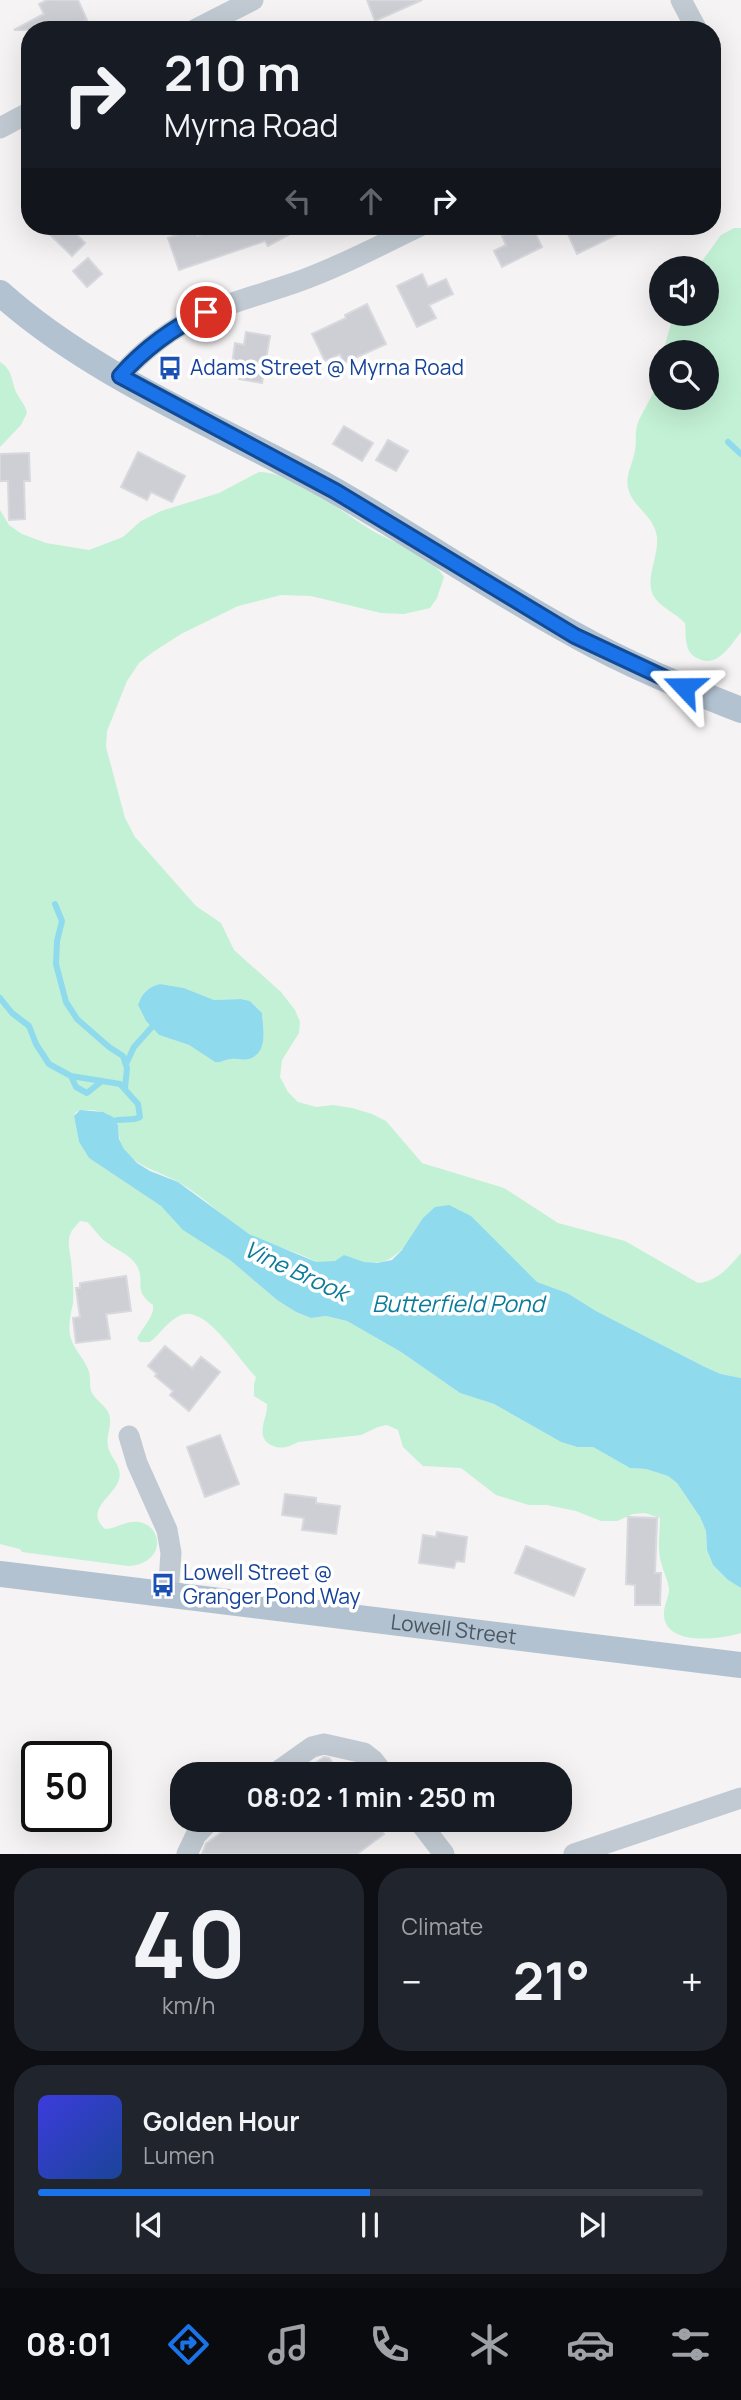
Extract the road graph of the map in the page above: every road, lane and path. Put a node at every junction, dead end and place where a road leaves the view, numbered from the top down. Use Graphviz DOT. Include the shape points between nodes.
graph roads {
  1 [pos="253,0"];
  2 [pos="681,0"];
  3 [pos="212,21"];
  4 [pos="692,21"];
  5 [pos="21,117"];
  6 [pos="0,128"];
  7 [pos="400,235"];
  8 [pos="0,293"];
  9 [pos="120,376"];
  10 [pos="741,710"];
  11 [pos="129,1436"];
  12 [pos="0,1574"];
  13 [pos="168,1595"];
  14 [pos="741,1665"];
  15 [pos="291,1762"];
  16 [pos="375,1762"];
  17 [pos="741,1798"];
  18 [pos="199,1832"];
  19 [pos="425,1832"];
  20 [pos="435,1851"];
  21 [pos="187,1854"];
  22 [pos="575,1854"];
  1 -- 3 [label="street"];
  2 -- 4 [label="street"];
  5 -- 6 [label="street"];
  7 -- 9 [label="street" via="299,281 193,318 152,344"];
  8 -- 9 [label="main road" via="57,338"];
  9 -- 10 [label="main road" via="335,491 575,636"];
  11 -- 13 [label="street" via="167,1530 171,1553"];
  12 -- 13 [label="main road, Lowell Street"];
  13 -- 14 [label="main road, Lowell Street"];
  15 -- 16 [label="street" via="324,1744 364,1754"];
  17 -- 22 [label="street"];
  18 -- 21 [label="street"];
  19 -- 20 [label="street"];
}
